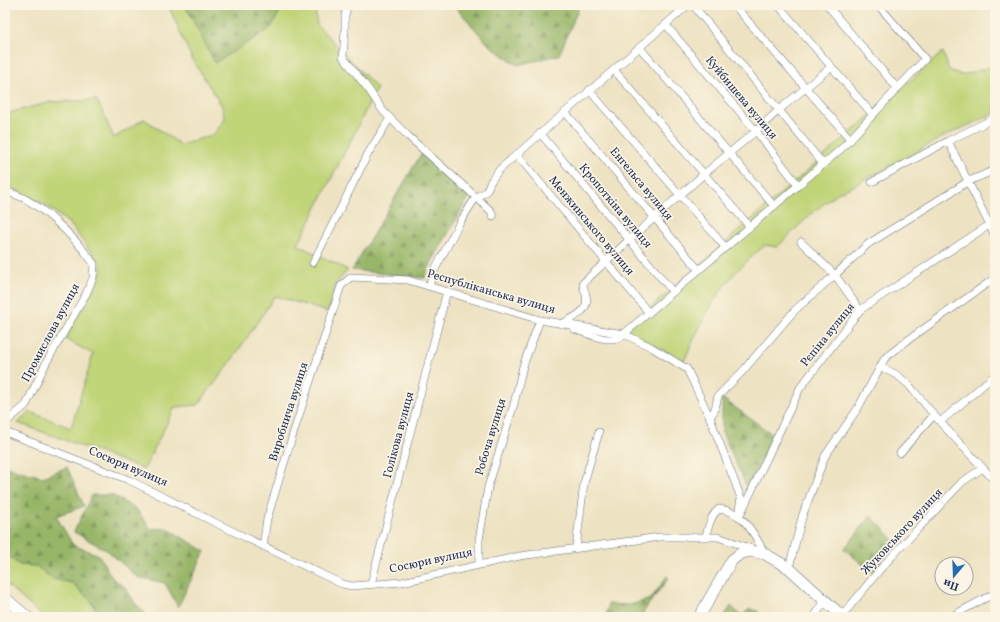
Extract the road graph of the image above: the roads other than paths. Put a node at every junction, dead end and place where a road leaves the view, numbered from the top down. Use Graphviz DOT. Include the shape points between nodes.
graph roads {
  1 [pos="348,5"];
  2 [pos="688,5"];
  3 [pos="693,5"];
  4 [pos="734,5"];
  5 [pos="778,5"];
  6 [pos="827,5"];
  7 [pos="878,5"];
  8 [pos="666,25"];
  9 [pos="640,48"];
  10 [pos="831,67"];
  11 [pos="614,70"];
  12 [pos="805,88"];
  13 [pos="897,88"];
  14 [pos="590,90"];
  15 [pos="780,109"];
  16 [pos="565,112"];
  17 [pos="873,115"];
  18 [pos="390,118"];
  19 [pos="995,118"];
  20 [pos="756,132"];
  21 [pos="540,133"];
  22 [pos="851,140"];
  23 [pos="948,141"];
  24 [pos="730,153"];
  25 [pos="517,155"];
  26 [pos="824,164"];
  27 [pos="995,170"];
  28 [pos="704,174"];
  29 [pos="969,181"];
  30 [pos="872,182"];
  31 [pos="798,185"];
  32 [pos="5,192"];
  33 [pos="680,196"];
  34 [pos="476,197"];
  35 [pos="774,206"];
  36 [pos="493,216"];
  37 [pos="655,218"];
  38 [pos="992,223"];
  39 [pos="750,227"];
  40 [pos="995,236"];
  41 [pos="629,240"];
  42 [pos="801,242"];
  43 [pos="726,247"];
  44 [pos="606,260"];
  45 [pos="313,263"];
  46 [pos="699,270"];
  47 [pos="835,275"];
  48 [pos="995,278"];
  49 [pos="341,286"];
  50 [pos="429,286"];
  51 [pos="447,291"];
  52 [pos="673,292"];
  53 [pos="860,310"];
  54 [pos="649,313"];
  55 [pos="540,320"];
  56 [pos="561,324"];
  57 [pos="624,334"];
  58 [pos="881,368"];
  59 [pos="995,375"];
  60 [pos="934,415"];
  61 [pos="710,418"];
  62 [pos="940,422"];
  63 [pos="5,423"];
  64 [pos="5,432"];
  65 [pos="599,432"];
  66 [pos="900,453"];
  67 [pos="983,468"];
  68 [pos="995,481"];
  69 [pos="739,516"];
  70 [pos="706,536"];
  71 [pos="263,546"];
  72 [pos="576,548"];
  73 [pos="765,554"];
  74 [pos="479,564"];
  75 [pos="789,568"];
  76 [pos="371,584"];
  77 [pos="995,592"];
  78 [pos="5,598"];
  79 [pos="825,601"];
  80 [pos="27,617"];
  81 [pos="699,617"];
  82 [pos="814,617"];
  83 [pos="843,617"];
  84 [pos="950,617"];
  1 -- 18 [label="street" via="345,15 343,57 382,111"];
  2 -- 8 [label="street"];
  3 -- 15 [label="street"];
  4 -- 12 [label="street"];
  5 -- 10 [label="street"];
  6 -- 13 [label="street"];
  7 -- 13 [label="street" via="925,59"];
  8 -- 9 [label="street"];
  8 -- 20 [label="street, Куйбишева вулиця"];
  9 -- 11 [label="street"];
  9 -- 24 [label="street"];
  10 -- 12 [label="street"];
  10 -- 17 [label="street"];
  11 -- 14 [label="street"];
  11 -- 28 [label="street"];
  12 -- 15 [label="street"];
  12 -- 22 [label="street"];
  13 -- 17 [label="street"];
  14 -- 16 [label="street"];
  14 -- 33 [label="street"];
  15 -- 20 [label="street"];
  15 -- 26 [label="street"];
  16 -- 21 [label="street"];
  16 -- 37 [label="street, Енгельса вулиця"];
  17 -- 22 [label="street"];
  18 -- 34 [label="street"];
  18 -- 45 [label="street" via="369,152"];
  19 -- 23 [label="street"];
  20 -- 24 [label="street"];
  20 -- 31 [label="street, Куйбишева вулиця"];
  21 -- 25 [label="street"];
  21 -- 41 [label="street, Кропоткіна вулиця"];
  22 -- 26 [label="street"];
  23 -- 29 [label="street"];
  23 -- 30 [label="street"];
  24 -- 28 [label="street"];
  24 -- 35 [label="street"];
  25 -- 34 [label="street" via="499,170 486,192"];
  25 -- 44 [label="street, Менжинського вулиця"];
  26 -- 31 [label="street"];
  27 -- 29 [label="street"];
  28 -- 33 [label="street"];
  28 -- 39 [label="street"];
  29 -- 38 [label="street"];
  29 -- 47 [label="street" via="868,244"];
  31 -- 35 [label="street"];
  32 -- 63 [label="street, Промислова вулиця" via="40,208 86,252 94,264 93,278 86,294 46,363 26,405"];
  33 -- 37 [label="street"];
  33 -- 43 [label="street"];
  34 -- 36 [label="street"];
  34 -- 50 [label="street" via="455,231"];
  35 -- 39 [label="street"];
  37 -- 41 [label="street"];
  37 -- 46 [label="street, Енгельса вулиця"];
  38 -- 40 [label="street"];
  38 -- 53 [label="street, Рєпіна вулиця"];
  39 -- 43 [label="street"];
  41 -- 44 [label="street"];
  41 -- 52 [label="street, Кропоткіна вулиця"];
  42 -- 47 [label="street"];
  43 -- 46 [label="street"];
  44 -- 54 [label="street, Менжинського вулиця"];
  44 -- 56 [label="street" via="583,283 586,306 582,312"];
  46 -- 52 [label="street"];
  47 -- 53 [label="street"];
  47 -- 61 [label="street" via="795,310 718,396"];
  48 -- 58 [label="street" via="885,358"];
  49 -- 50 [label="street, Республіканська вулиця" via="351,277 408,280"];
  49 -- 71 [label="street, Виробнича вулиця" via="267,519"];
  50 -- 51 [label="street, Республіканська вулиця"];
  51 -- 55 [label="street, Республіканська вулиця"];
  51 -- 76 [label="street, Голікова вулиця"];
  52 -- 54 [label="street"];
  53 -- 69 [label="street, Рєпіна вулиця" via="800,388"];
  54 -- 57 [label="street"];
  55 -- 56 [label="street, Республіканська вулиця"];
  55 -- 74 [label="street, Робоча вулиця" via="523,366 488,487 479,540"];
  56 -- 57 [label="street, Республіканська вулиця"];
  57 -- 61 [label="street, Республіканська вулиця" via="687,369"];
  58 -- 60 [label="street" via="897,375 908,384"];
  58 -- 75 [label="street" via="858,408 825,456 803,514"];
  59 -- 62 [label="street"];
  60 -- 62 [label="street"];
  60 -- 66 [label="street"];
  61 -- 69 [label="street, Республіканська вулиця" via="741,498"];
  62 -- 67 [label="street"];
  64 -- 71 [label="street, Сосюри вулиця" via="129,480"];
  65 -- 72 [label="street" via="584,483"];
  67 -- 68 [label="street"];
  67 -- 83 [label="street, Жуковського вулиця" via="962,482 882,567"];
  69 -- 70 [label="street" via="719,509 711,517"];
  69 -- 73 [label="street" via="752,531"];
  70 -- 72 [label="street, Сосюри вулиця" via="660,537"];
  70 -- 73 [label="street, Сосюри вулиця" via="733,541"];
  71 -- 76 [label="street, Сосюри вулиця" via="342,584"];
  72 -- 74 [label="street, Сосюри вулиця"];
  73 -- 75 [label="main road, Сосюри вулиця"];
  73 -- 81 [label="main road" via="751,551 741,553 732,560"];
  74 -- 76 [label="street, Сосюри вулиця" via="402,582"];
  75 -- 79 [label="main road, Сосюри вулиця"];
  77 -- 84 [label="street"];
  78 -- 80 [label="main road"];
  79 -- 82 [label="street"];
  79 -- 83 [label="main road, Сосюри вулиця"];
}
